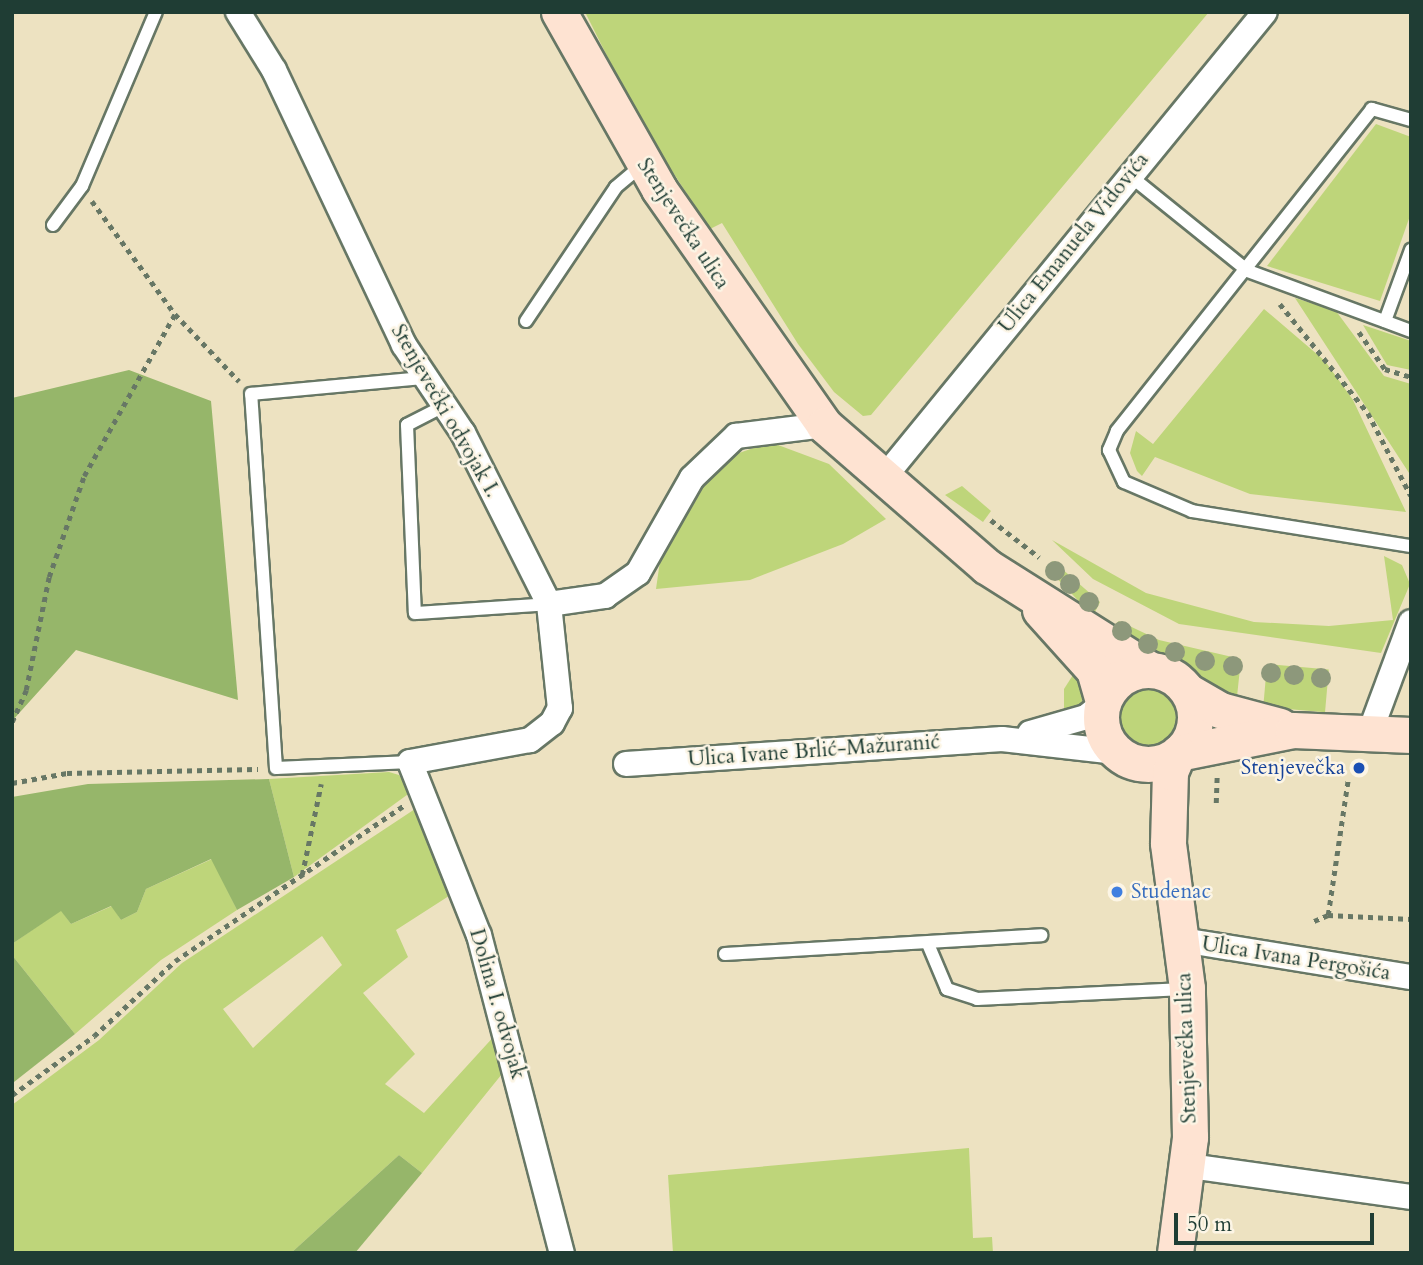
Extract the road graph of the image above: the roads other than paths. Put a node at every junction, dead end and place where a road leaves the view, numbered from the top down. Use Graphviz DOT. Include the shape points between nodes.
graph roads {
  1 [pos="156,12"];
  2 [pos="238,12"];
  3 [pos="559,12"];
  4 [pos="1265,12"];
  5 [pos="1411,120"];
  6 [pos="643,164"];
  7 [pos="1129,175"];
  8 [pos="53,225"];
  9 [pos="1411,250"];
  10 [pos="1248,271"];
  11 [pos="526,321"];
  12 [pos="1385,321"];
  13 [pos="1411,331"];
  14 [pos="422,378"];
  15 [pos="440,408"];
  16 [pos="824,425"];
  17 [pos="886,475"];
  18 [pos="1411,546"];
  19 [pos="1029,596"];
  20 [pos="549,604"];
  21 [pos="1411,622"];
  22 [pos="1149,669"];
  23 [pos="1189,692"];
  24 [pos="1103,703"];
  25 [pos="1293,730"];
  26 [pos="1370,732"];
  27 [pos="1411,735"];
  28 [pos="1002,739"];
  29 [pos="1178,753"];
  30 [pos="1122,756"];
  31 [pos="410,762"];
  32 [pos="626,764"];
  33 [pos="1168,843"];
  34 [pos="1041,935"];
  35 [pos="1182,940"];
  36 [pos="928,944"];
  37 [pos="724,954"];
  38 [pos="1411,977"];
  39 [pos="1187,988"];
  40 [pos="1190,1166"];
  41 [pos="1411,1197"];
  42 [pos="562,1253"];
  43 [pos="1175,1253"];
  1 -- 8 [label="lane" via="82,186"];
  2 -- 14 [label="street, Stenjevečki odvojak I." via="274,71"];
  3 -- 6 [label="street, Stenjevečka ulica"];
  4 -- 7 [label="street, Ulica Emanuela Vidovića"];
  5 -- 10 [label="lane" via="1372,109"];
  6 -- 11 [label="lane" via="617,187"];
  6 -- 16 [label="street, Stenjevečka ulica"];
  7 -- 10 [label="lane"];
  7 -- 17 [label="street, Ulica Emanuela Vidovića"];
  9 -- 12 [label="lane"];
  10 -- 12 [label="lane"];
  10 -- 18 [label="lane" via="1117,431 1111,463 1124,482 1192,511"];
  12 -- 13 [label="lane"];
  14 -- 15 [label="street, Stenjevečki odvojak I."];
  14 -- 31 [label="lane" via="251,394 276,768"];
  15 -- 20 [label="street, Stenjevečki odvojak I." via="463,433"];
  15 -- 20 [label="lane" via="407,425 415,612"];
  16 -- 17 [label="street, Stenjevečka ulica"];
  16 -- 20 [label="street" via="736,436 692,478 638,573 605,596"];
  17 -- 19 [label="street, Stenjevečka ulica"];
  19 -- 22 [label="street, Stenjevečka ulica" via="1069,614"];
  19 -- 24 [label="street, Stenjevečka ulica" via="1094,670"];
  20 -- 31 [label="street, Stenjevečki odvojak I." via="560,708 530,740"];
  21 -- 26 [label="street"];
  22 -- 23 [label="street" via="1171,676"];
  22 -- 24 [label="street" via="1119,679"];
  23 -- 25 [label="street" via="1220,710"];
  23 -- 29 [label="street" via="1196,721"];
  24 -- 28 [label="street, Ulica Ivane Brlić-Mažuranić" via="1055,728"];
  24 -- 30 [label="street" via="1102,728"];
  25 -- 26 [label="street"];
  25 -- 29 [label="street"];
  26 -- 27 [label="street"];
  28 -- 30 [label="street, Ulica Ivane Brlić-Mažuranić"];
  28 -- 32 [label="street, Ulica Ivane Brlić-Mažuranić"];
  29 -- 30 [label="street" via="1157,764"];
  29 -- 33 [label="street, Stenjevečka ulica" via="1170,772"];
  30 -- 33 [label="street, Stenjevečka ulica" via="1147,785"];
  31 -- 42 [label="street, Dolina I. odvojak" via="479,935"];
  33 -- 35 [label="street, Stenjevečka ulica"];
  34 -- 36 [label="lane"];
  35 -- 38 [label="street, Ulica Ivana Pergošića"];
  35 -- 39 [label="street, Stenjevečka ulica"];
  36 -- 37 [label="lane"];
  36 -- 39 [label="lane" via="947,989 977,999"];
  39 -- 40 [label="street, Stenjevečka ulica"];
  40 -- 41 [label="street"];
  40 -- 43 [label="street, Stenjevečka ulica"];
}
